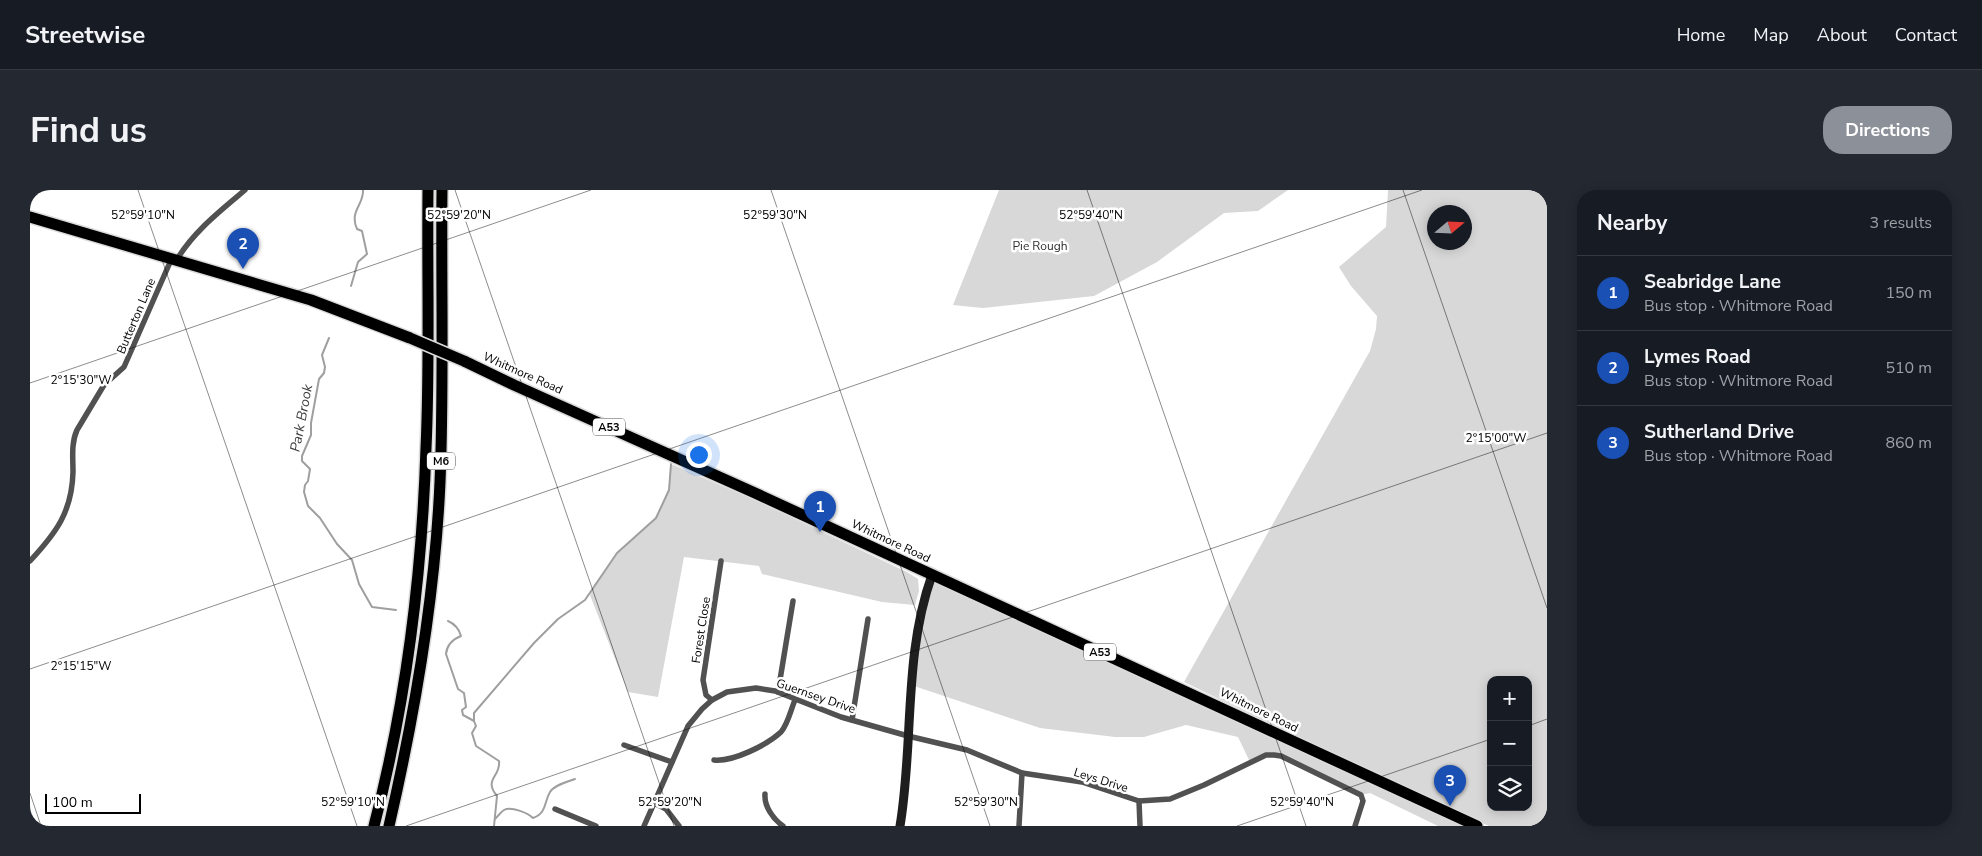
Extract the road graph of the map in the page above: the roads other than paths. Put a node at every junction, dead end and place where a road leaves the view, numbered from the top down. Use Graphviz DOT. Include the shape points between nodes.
graph roads {
  1 [pos="245,190"];
  2 [pos="428,190"];
  3 [pos="442,190"];
  4 [pos="30,217"];
  5 [pos="174,260"];
  6 [pos="30,561"];
  7 [pos="721,561"];
  8 [pos="932,575"];
  9 [pos="793,601"];
  10 [pos="868,619"];
  11 [pos="778,692"];
  12 [pos="712,700"];
  13 [pos="795,700"];
  14 [pos="852,720"];
  15 [pos="908,736"];
  16 [pos="624,745"];
  17 [pos="714,760"];
  18 [pos="672,762"];
  19 [pos="1022,773"];
  20 [pos="765,794"];
  21 [pos="1138,801"];
  22 [pos="654,803"];
  23 [pos="555,809"];
  24 [pos="1474,825"];
  25 [pos="374,826"];
  26 [pos="389,826"];
  27 [pos="596,826"];
  28 [pos="644,826"];
  29 [pos="678,826"];
  30 [pos="783,826"];
  31 [pos="900,826"];
  32 [pos="1020,826"];
  33 [pos="1140,826"];
  34 [pos="1355,826"];
  1 -- 5 [label="street, Butterton Lane" via="211,219"];
  2 -- 25 [label="highway, M6" via="427,420 421,532 404,684"];
  3 -- 26 [label="highway, M6" via="442,414 436,544 418,686"];
  4 -- 5 [label="highway, Whitmore Road / A53"];
  5 -- 6 [label="street, Butterton Lane" via="124,366 104,386 77,430 68,507 52,537"];
  5 -- 8 [label="highway, Whitmore Road / A53, bridge" via="311,300 410,338"];
  7 -- 12 [label="street, Forest Close" via="703,680 706,695"];
  8 -- 15 [label="street" via="926,590 913,660"];
  8 -- 24 [label="highway, Whitmore Road / A53"];
  9 -- 11 [label="street"];
  10 -- 14 [label="street"];
  11 -- 12 [label="street, Guernsey Drive" via="742,689"];
  11 -- 13 [label="street, Guernsey Drive"];
  12 -- 18 [label="street, Guernsey Drive" via="688,726"];
  13 -- 14 [label="street, Guernsey Drive"];
  13 -- 17 [label="street" via="781,731 735,758"];
  14 -- 15 [label="street, Guernsey Drive"];
  15 -- 19 [label="street, Leys Drive" via="967,750"];
  15 -- 31 [label="street" via="906,790"];
  16 -- 18 [label="street"];
  18 -- 22 [label="street, Guernsey Drive"];
  19 -- 21 [label="street, Leys Drive" via="1082,782"];
  19 -- 32 [label="street"];
  20 -- 30 [label="street" via="771,814"];
  21 -- 33 [label="street"];
  21 -- 34 [label="street, Leys Drive" via="1170,799 1266,755 1274,755 1361,795 1363,801"];
  22 -- 28 [label="street, Guernsey Drive"];
  22 -- 29 [label="street" via="666,809"];
  23 -- 27 [label="street"];
}
